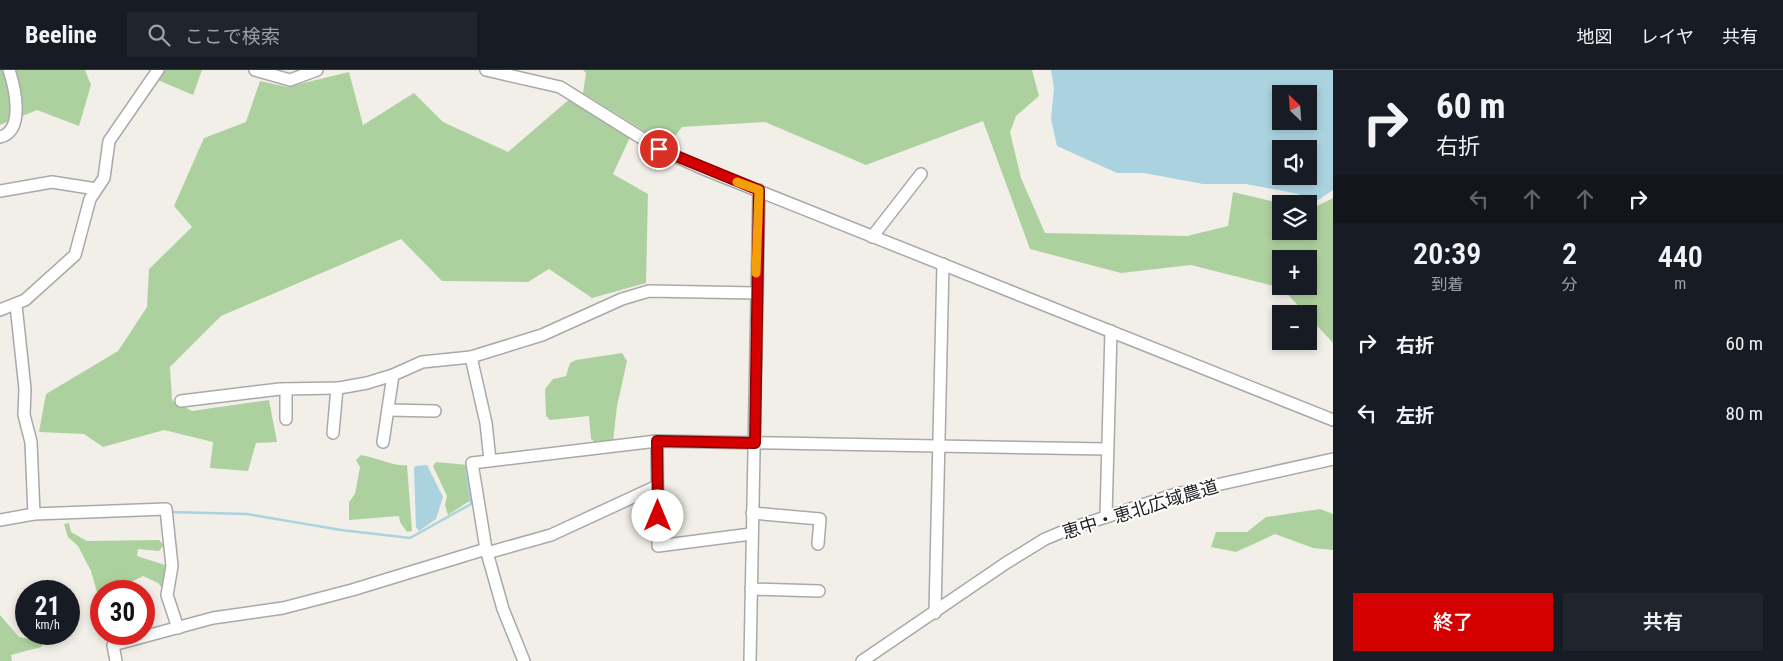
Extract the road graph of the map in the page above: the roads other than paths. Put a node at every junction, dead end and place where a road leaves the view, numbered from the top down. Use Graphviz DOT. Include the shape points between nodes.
graph roads {
  1 [pos="9,70"];
  2 [pos="158,70"];
  3 [pos="255,70"];
  4 [pos="317,70"];
  5 [pos="486,70"];
  6 [pos="0,137"];
  7 [pos="921,174"];
  8 [pos="96,189"];
  9 [pos="759,190"];
  10 [pos="0,191"];
  11 [pos="872,237"];
  12 [pos="943,264"];
  13 [pos="756,293"];
  14 [pos="16,304"];
  15 [pos="0,310"];
  16 [pos="1111,331"];
  17 [pos="471,357"];
  18 [pos="393,375"];
  19 [pos="337,388"];
  20 [pos="286,389"];
  21 [pos="181,401"];
  22 [pos="388,410"];
  23 [pos="435,411"];
  24 [pos="286,419"];
  25 [pos="1333,420"];
  26 [pos="333,433"];
  27 [pos="657,441"];
  28 [pos="383,442"];
  29 [pos="755,443"];
  30 [pos="940,447"];
  31 [pos="1107,449"];
  32 [pos="1333,459"];
  33 [pos="490,460"];
  34 [pos="657,486"];
  35 [pos="752,513"];
  36 [pos="34,514"];
  37 [pos="1106,516"];
  38 [pos="0,520"];
  39 [pos="751,534"];
  40 [pos="818,544"];
  41 [pos="487,551"];
  42 [pos="750,589"];
  43 [pos="819,591"];
  44 [pos="934,613"];
  45 [pos="178,628"];
  46 [pos="116,661"];
  47 [pos="524,661"];
  48 [pos="750,661"];
  49 [pos="862,661"];
  1 -- 6 [label="street" via="14,91 14,125 8,134"];
  2 -- 8 [label="street" via="112,134 106,147 104,178"];
  3 -- 4 [label="street" via="290,80"];
  5 -- 9 [label="street" via="560,87 659,149"];
  7 -- 11 [label="street"];
  8 -- 10 [label="street" via="60,181"];
  8 -- 14 [label="street" via="90,199 75,255 25,300"];
  9 -- 11 [label="street"];
  9 -- 13 [label="street"];
  11 -- 12 [label="street"];
  12 -- 16 [label="street"];
  12 -- 30 [label="street"];
  13 -- 17 [label="street" via="649,291 622,299 542,335"];
  13 -- 29 [label="street"];
  14 -- 15 [label="street"];
  14 -- 36 [label="street" via="26,389 24,415 31,442"];
  16 -- 25 [label="street"];
  16 -- 31 [label="street"];
  17 -- 18 [label="street" via="422,362"];
  17 -- 33 [label="street" via="486,423"];
  18 -- 19 [label="street"];
  18 -- 22 [label="street"];
  19 -- 20 [label="street"];
  19 -- 26 [label="street"];
  20 -- 21 [label="street"];
  20 -- 24 [label="street"];
  22 -- 23 [label="street"];
  22 -- 28 [label="street"];
  27 -- 29 [label="street"];
  27 -- 33 [label="street"];
  27 -- 34 [label="street"];
  29 -- 30 [label="street"];
  29 -- 35 [label="street"];
  30 -- 31 [label="street"];
  30 -- 44 [label="street"];
  31 -- 37 [label="street"];
  32 -- 37 [label="street, 恵中・恵北広域農道" via="1176,494"];
  33 -- 41 [label="street" via="472,463"];
  34 -- 39 [label="street" via="658,546"];
  34 -- 41 [label="street" via="551,535"];
  35 -- 39 [label="street"];
  35 -- 40 [label="street" via="820,519"];
  36 -- 38 [label="street"];
  36 -- 45 [label="street" via="166,509 172,566 167,595"];
  37 -- 44 [label="street, 恵中・恵北広域農道" via="1045,540"];
  39 -- 42 [label="street"];
  41 -- 45 [label="street" via="283,608 213,618"];
  41 -- 47 [label="street" via="503,609"];
  42 -- 43 [label="street"];
  42 -- 48 [label="street"];
  44 -- 49 [label="street, 恵中・恵北広域農道"];
  45 -- 46 [label="street" via="113,645"];
}
